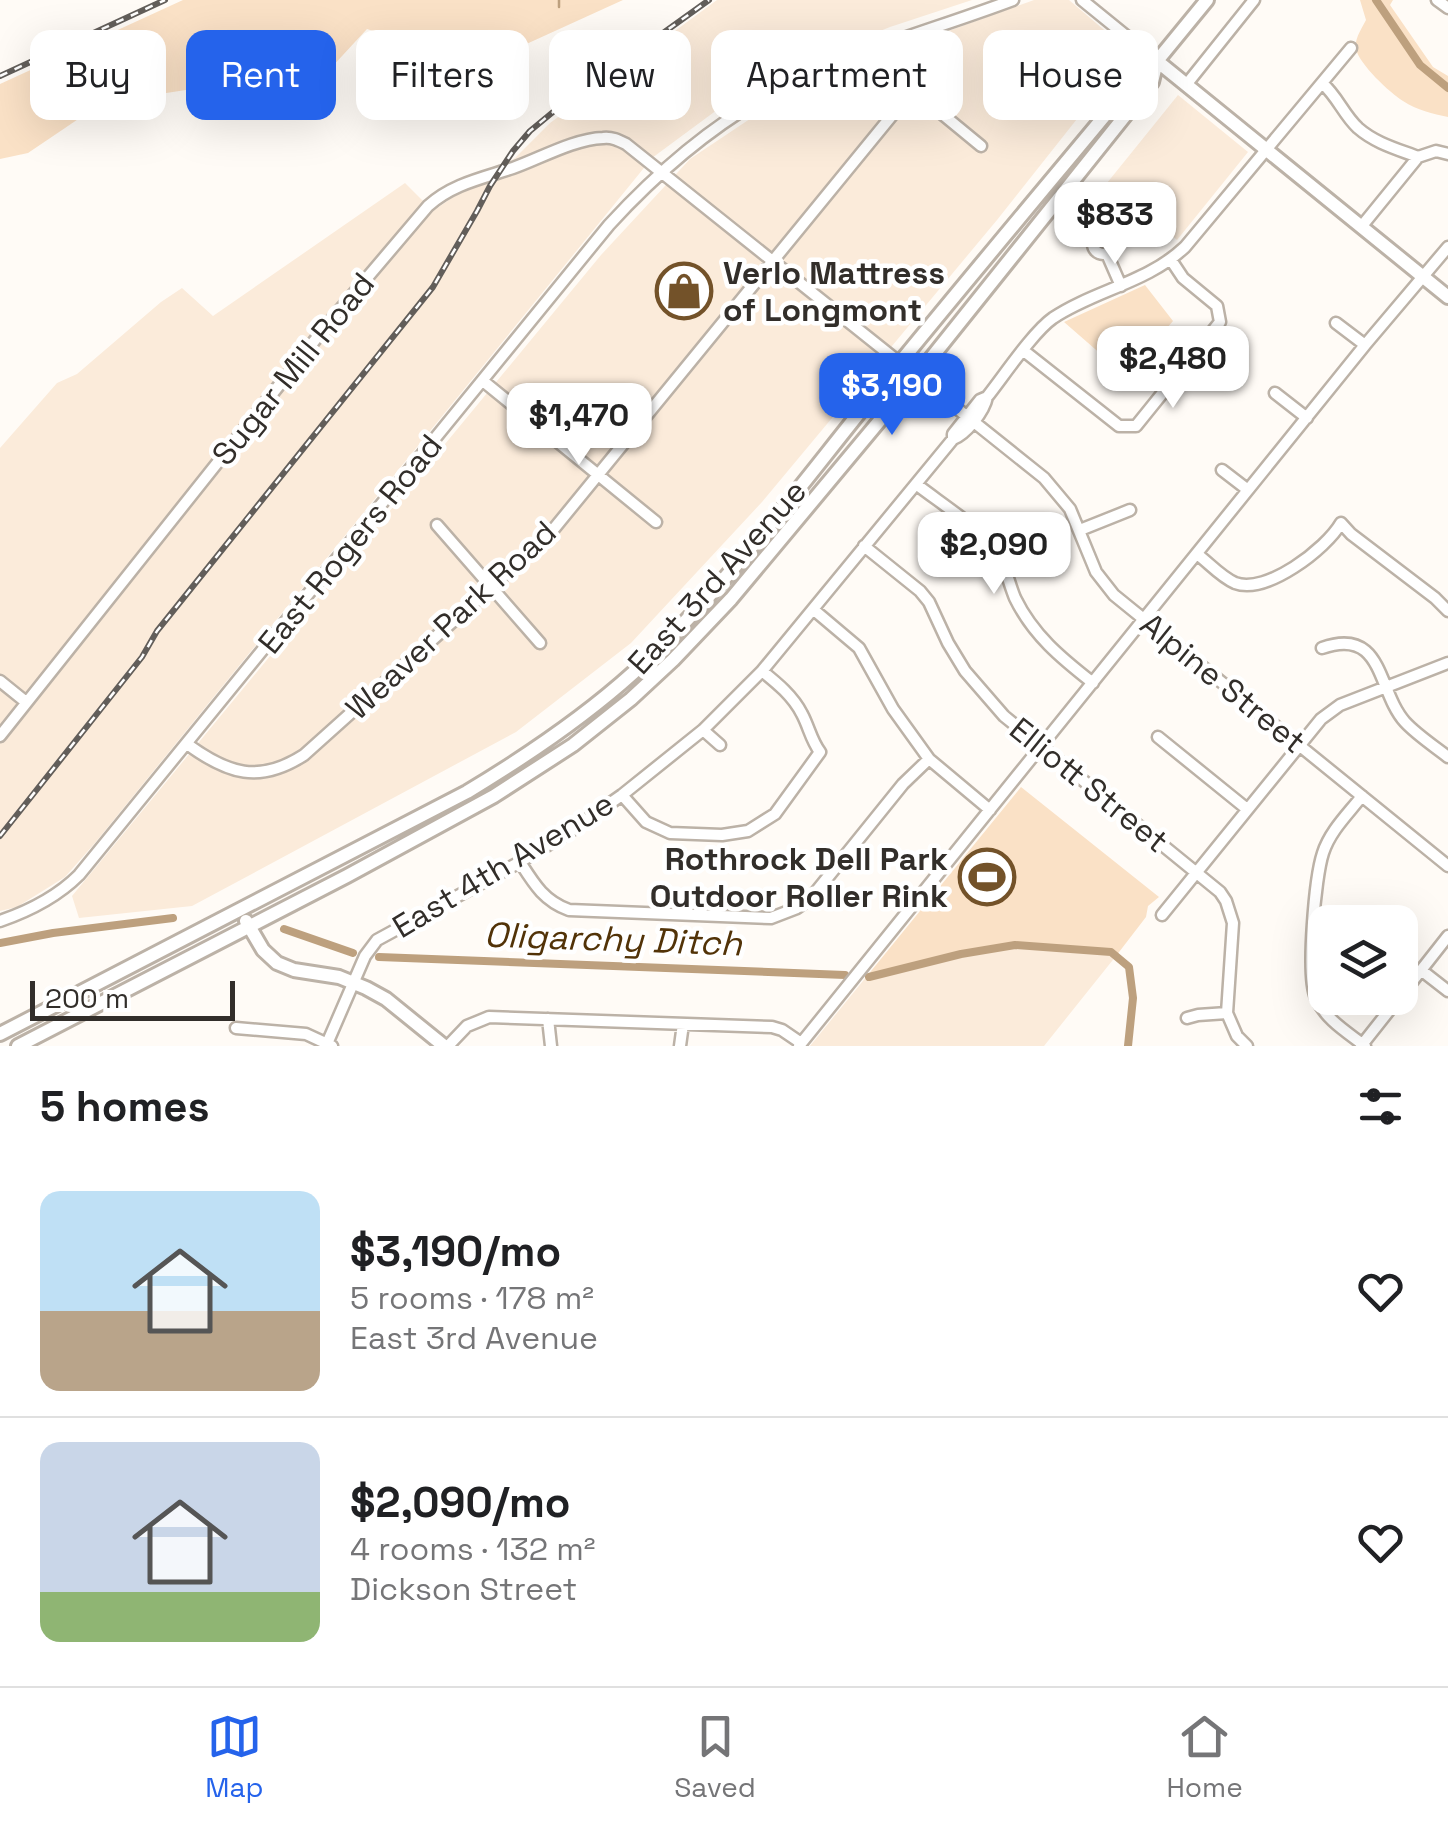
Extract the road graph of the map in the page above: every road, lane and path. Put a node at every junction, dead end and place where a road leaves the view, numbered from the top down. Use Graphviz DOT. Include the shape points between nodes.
graph roads {
  1 [pos="1013,0"];
  2 [pos="1082,0"];
  3 [pos="1207,0"];
  4 [pos="1254,0"];
  5 [pos="1437,0"];
  6 [pos="1448,8"];
  7 [pos="930,30"];
  8 [pos="1119,30"];
  9 [pos="1350,48"];
  10 [pos="1158,61"];
  11 [pos="1158,63"];
  12 [pos="1322,84"];
  13 [pos="1186,85"];
  14 [pos="728,120"];
  15 [pos="888,120"];
  16 [pos="949,120"];
  17 [pos="1101,120"];
  18 [pos="1122,120"];
  19 [pos="980,146"];
  20 [pos="1266,150"];
  21 [pos="1448,154"];
  22 [pos="1418,158"];
  23 [pos="660,172"];
  24 [pos="1362,227"];
  25 [pos="1448,247"];
  26 [pos="1107,254"];
  27 [pos="1171,260"];
  28 [pos="772,262"];
  29 [pos="1422,276"];
  30 [pos="1121,286"];
  31 [pos="1448,297"];
  32 [pos="1336,323"];
  33 [pos="1365,346"];
  34 [pos="1024,350"];
  35 [pos="899,364"];
  36 [pos="916,377"];
  37 [pos="482,381"];
  38 [pos="1275,393"];
  39 [pos="1307,418"];
  40 [pos="970,419"];
  41 [pos="1222,470"];
  42 [pos="598,476"];
  43 [pos="916,484"];
  44 [pos="1248,490"];
  45 [pos="1130,510"];
  46 [pos="656,522"];
  47 [pos="436,525"];
  48 [pos="1080,530"];
  49 [pos="864,546"];
  50 [pos="1197,554"];
  51 [pos="491,588"];
  52 [pos="814,610"];
  53 [pos="1448,611"];
  54 [pos="1144,619"];
  55 [pos="540,643"];
  56 [pos="1322,648"];
  57 [pos="1448,663"];
  58 [pos="762,671"];
  59 [pos="0,681"];
  60 [pos="1092,683"];
  61 [pos="1386,687"];
  62 [pos="26,702"];
  63 [pos="703,730"];
  64 [pos="0,736"];
  65 [pos="1158,737"];
  66 [pos="187,744"];
  67 [pos="720,745"];
  68 [pos="1299,745"];
  69 [pos="1041,746"];
  70 [pos="1448,758"];
  71 [pos="929,759"];
  72 [pos="622,795"];
  73 [pos="1362,796"];
  74 [pos="1247,809"];
  75 [pos="990,810"];
  76 [pos="520,862"];
  77 [pos="1448,866"];
  78 [pos="1196,872"];
  79 [pos="240,909"];
  80 [pos="1162,914"];
  81 [pos="0,921"];
  82 [pos="248,926"];
  83 [pos="1448,936"];
  84 [pos="1421,970"];
  85 [pos="1418,974"];
  86 [pos="354,982"];
  87 [pos="1448,991"];
  88 [pos="1227,1014"];
  89 [pos="1386,1015"];
  90 [pos="1187,1018"];
  91 [pos="548,1019"];
  92 [pos="683,1024"];
  93 [pos="236,1028"];
  94 [pos="0,1034"];
  95 [pos="329,1045"];
  96 [pos="800,1045"];
  97 [pos="1363,1045"];
  98 [pos="18,1046"];
  99 [pos="446,1046"];
  100 [pos="552,1046"];
  101 [pos="680,1046"];
  102 [pos="1247,1046"];
  1 -- 7 [label="street, East Rogers Road"];
  2 -- 8 [label="street"];
  3 -- 10 [label="main road, East 3rd Avenue"];
  4 -- 13 [label="street"];
  5 -- 6 [label="street"];
  9 -- 12 [label="street, East 4th Avenue"];
  11 -- 13 [label="main road"];
  12 -- 20 [label="street, East 4th Avenue"];
  12 -- 22 [label="street" via="1359,129"];
  13 -- 20 [label="main road"];
  14 -- 23 [label="street, East Rogers Road"];
  15 -- 28 [label="street, Weaver Park Road"];
  16 -- 19 [label="street"];
  17 -- 35 [label="main road, East 3rd Avenue"];
  18 -- 36 [label="main road, East 3rd Avenue"];
  20 -- 24 [label="main road"];
  20 -- 27 [label="street, East 4th Avenue"];
  21 -- 22 [label="street"];
  22 -- 24 [label="street"];
  23 -- 28 [label="street, Alpine Street"];
  23 -- 37 [label="street, East Rogers Road" via="609,224"];
  23 -- 62 [label="street, Sugar Mill Road" via="626,144 600,138 434,200"];
  24 -- 29 [label="main road"];
  25 -- 29 [label="street"];
  26 -- 30 [label="street"];
  27 -- 30 [label="street, East 4th Avenue"];
  27 -- 34 [label="street" via="1218,306 1220,322 1136,426 1119,426"];
  28 -- 35 [label="street, Alpine Street"];
  28 -- 42 [label="street, Weaver Park Road"];
  29 -- 31 [label="main road"];
  29 -- 33 [label="street"];
  30 -- 34 [label="street, East 4th Avenue" via="1062,312"];
  32 -- 33 [label="street"];
  33 -- 39 [label="street"];
  34 -- 40 [label="street, East 4th Avenue"];
  35 -- 36 [label="street, Alpine Street"];
  35 -- 79 [label="main road, East 3rd Avenue" via="718,586 614,690 467,792"];
  36 -- 40 [label="street, Alpine Street"];
  36 -- 82 [label="main road, East 3rd Avenue" via="719,613 610,718 494,796"];
  37 -- 42 [label="street"];
  37 -- 66 [label="street, East Rogers Road"];
  38 -- 39 [label="street"];
  39 -- 44 [label="street"];
  40 -- 43 [label="street, East 4th Avenue"];
  40 -- 48 [label="street, Alpine Street" via="1054,488"];
  41 -- 44 [label="street"];
  42 -- 46 [label="street"];
  42 -- 51 [label="street, Weaver Park Road" via="548,536"];
  43 -- 49 [label="street, East 4th Avenue"];
  43 -- 60 [label="street" via="988,541 1038,634"];
  44 -- 50 [label="street"];
  45 -- 48 [label="street"];
  47 -- 51 [label="street"];
  48 -- 54 [label="street, Alpine Street" via="1101,580"];
  49 -- 52 [label="street, East 4th Avenue"];
  49 -- 69 [label="street, Elliott Street" via="920,591 985,697"];
  50 -- 53 [label="street" via="1238,584 1261,584 1324,545 1341,523"];
  50 -- 54 [label="street"];
  51 -- 55 [label="street"];
  51 -- 66 [label="street, Weaver Park Road" via="292,763 246,773"];
  52 -- 58 [label="street, East 4th Avenue"];
  52 -- 71 [label="street" via="860,648 892,709"];
  54 -- 60 [label="street"];
  54 -- 68 [label="street, Alpine Street"];
  56 -- 61 [label="street" via="1362,648"];
  57 -- 61 [label="street"];
  58 -- 63 [label="street, East 4th Avenue"];
  58 -- 72 [label="street" via="794,700 820,752 775,814 748,831 670,833 646,822"];
  59 -- 62 [label="street"];
  60 -- 69 [label="street"];
  61 -- 68 [label="street" via="1330,711"];
  61 -- 70 [label="street" via="1406,722"];
  62 -- 64 [label="street, Sugar Mill Road"];
  63 -- 67 [label="street"];
  63 -- 72 [label="street, East 4th Avenue"];
  65 -- 74 [label="street"];
  66 -- 81 [label="street, East Rogers Road" via="71,882"];
  68 -- 73 [label="street, Alpine Street"];
  68 -- 74 [label="street"];
  69 -- 75 [label="street"];
  69 -- 78 [label="street, Elliott Street"];
  71 -- 75 [label="street"];
  71 -- 76 [label="street" via="810,898 772,918 569,910 540,892"];
  72 -- 76 [label="street, East 4th Avenue"];
  73 -- 77 [label="street, Alpine Street"];
  73 -- 97 [label="street" via="1323,853 1311,977 1323,1010"];
  74 -- 78 [label="street"];
  75 -- 96 [label="street"];
  76 -- 86 [label="street, East 4th Avenue" via="378,940"];
  78 -- 80 [label="street"];
  78 -- 88 [label="street, Elliott Street" via="1220,892 1232,916"];
  79 -- 82 [label="main road"];
  79 -- 94 [label="main road, East 3rd Avenue"];
  82 -- 86 [label="main road" via="282,967"];
  82 -- 98 [label="main road, East 3rd Avenue"];
  83 -- 84 [label="street"];
  84 -- 85 [label="street"];
  84 -- 87 [label="street"];
  86 -- 95 [label="street, East 4th Avenue"];
  86 -- 99 [label="main road"];
  88 -- 90 [label="street"];
  88 -- 102 [label="street"];
  89 -- 97 [label="street"];
  91 -- 92 [label="street"];
  91 -- 99 [label="street" via="477,1020"];
  91 -- 100 [label="street"];
  92 -- 96 [label="street" via="772,1027"];
  92 -- 101 [label="street"];
  93 -- 95 [label="street" via="306,1034"];
}
